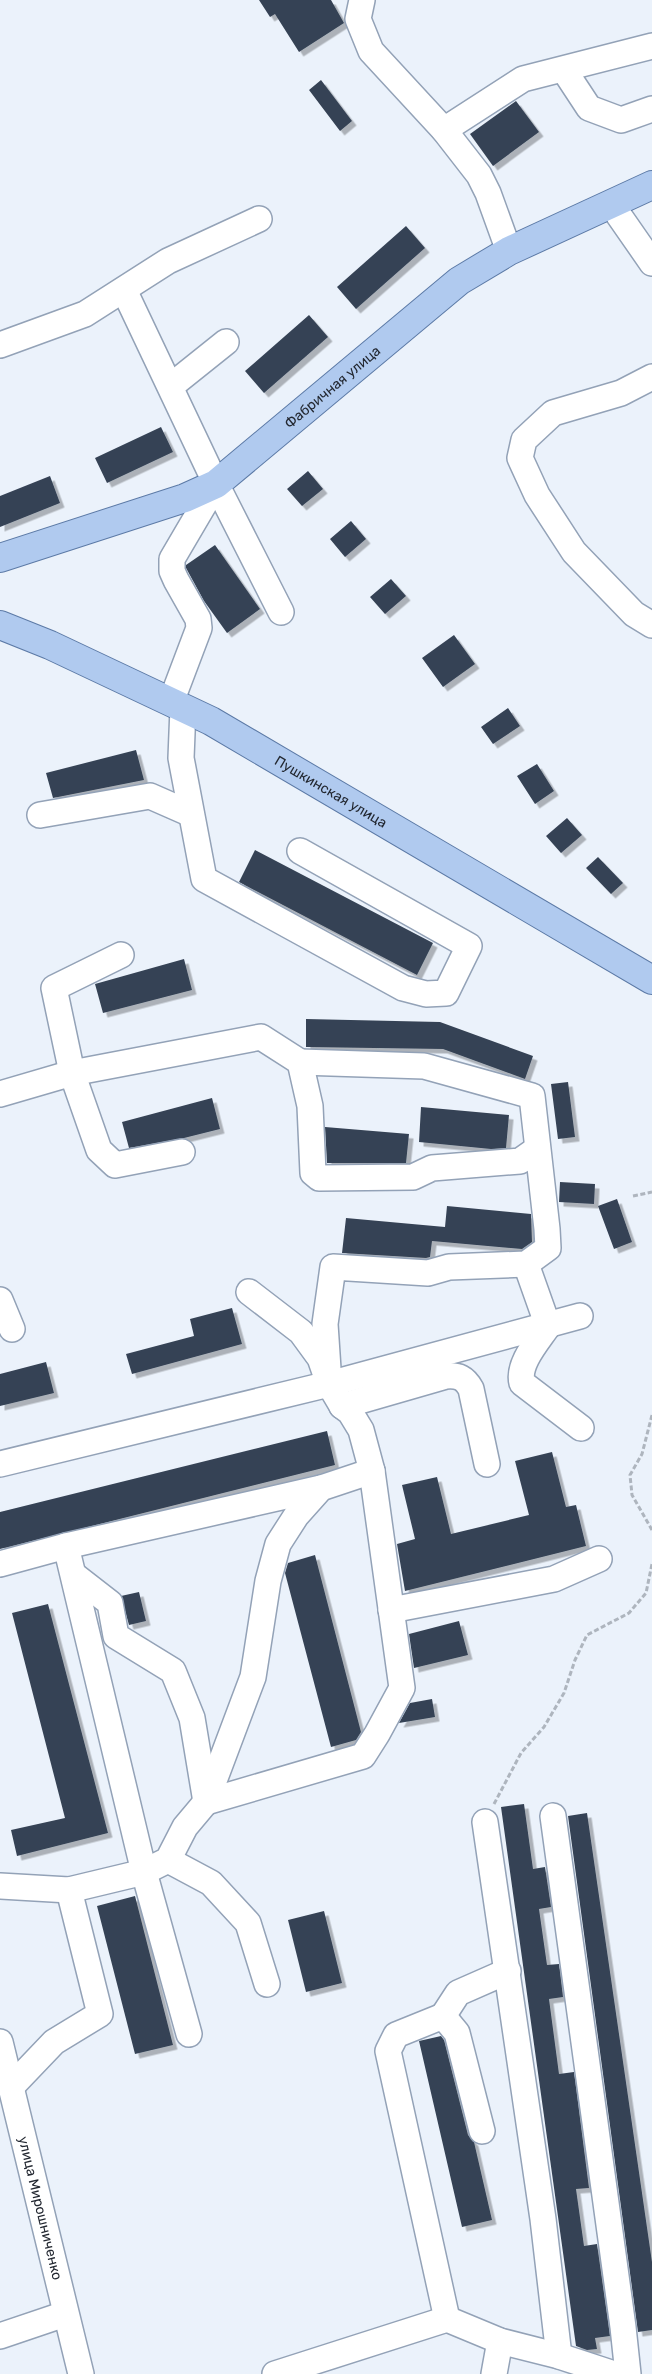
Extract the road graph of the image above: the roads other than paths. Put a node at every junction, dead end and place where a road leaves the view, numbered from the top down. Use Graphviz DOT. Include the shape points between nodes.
graph roads {
  1 [pos="362,0"];
  2 [pos="652,46"];
  3 [pos="564,70"];
  4 [pos="652,108"];
  5 [pos="444,130"];
  6 [pos="652,185"];
  7 [pos="611,204"];
  8 [pos="258,219"];
  9 [pos="509,250"];
  10 [pos="652,263"];
  11 [pos="124,290"];
  12 [pos="226,342"];
  13 [pos="0,345"];
  14 [pos="652,377"];
  15 [pos="171,386"];
  16 [pos="216,484"];
  17 [pos="0,558"];
  18 [pos="282,612"];
  19 [pos="0,625"];
  20 [pos="652,625"];
  21 [pos="177,705"];
  22 [pos="191,814"];
  23 [pos="40,815"];
  24 [pos="300,852"];
  25 [pos="122,955"];
  26 [pos="652,980"];
  27 [pos="300,1062"];
  28 [pos="72,1073"];
  29 [pos="0,1094"];
  30 [pos="536,1149"];
  31 [pos="182,1152"];
  32 [pos="526,1264"];
  33 [pos="249,1292"];
  34 [pos="0,1300"];
  35 [pos="580,1316"];
  36 [pos="548,1326"];
  37 [pos="12,1329"];
  38 [pos="329,1384"];
  39 [pos="342,1406"];
  40 [pos="581,1428"];
  41 [pos="0,1464"];
  42 [pos="487,1464"];
  43 [pos="372,1470"];
  44 [pos="321,1488"];
  45 [pos="66,1546"];
  46 [pos="599,1560"];
  47 [pos="0,1564"];
  48 [pos="74,1575"];
  49 [pos="391,1610"];
  50 [pos="206,1802"];
  51 [pos="553,1816"];
  52 [pos="485,1822"];
  53 [pos="168,1860"];
  54 [pos="144,1872"];
  55 [pos="0,1886"];
  56 [pos="69,1890"];
  57 [pos="508,1971"];
  58 [pos="267,1984"];
  59 [pos="443,2016"];
  60 [pos="189,2034"];
  61 [pos="0,2042"];
  62 [pos="11,2087"];
  63 [pos="482,2131"];
  64 [pos="65,2314"];
  65 [pos="447,2320"];
  66 [pos="0,2336"];
  67 [pos="500,2341"];
  68 [pos="559,2356"];
  69 [pos="81,2374"];
  70 [pos="275,2374"];
  71 [pos="494,2374"];
  72 [pos="614,2374"];
  73 [pos="628,2374"];
  1 -- 5 [label="street" via="358,19 371,51"];
  2 -- 3 [label="street"];
  3 -- 4 [label="street" via="589,108 621,120"];
  3 -- 5 [label="street" via="523,79"];
  5 -- 9 [label="street" via="479,175"];
  6 -- 7 [label="main road, Фабричная улица"];
  7 -- 9 [label="main road, Фабричная улица"];
  7 -- 10 [label="street"];
  8 -- 11 [label="street" via="168,261"];
  9 -- 16 [label="main road, Фабричная улица" via="459,281"];
  11 -- 13 [label="street" via="85,314"];
  11 -- 15 [label="street"];
  12 -- 15 [label="street"];
  14 -- 20 [label="street" via="621,394 552,413 524,440 520,458 537,495 574,552 634,614"];
  15 -- 16 [label="street"];
  16 -- 17 [label="main road, Фабричная улица" via="185,498"];
  16 -- 18 [label="street"];
  16 -- 21 [label="street" via="172,559 172,571 198,619 199,628"];
  19 -- 21 [label="main road, Пушкинская улица"];
  21 -- 22 [label="street" via="181,758"];
  21 -- 26 [label="main road, Пушкинская улица" via="211,721"];
  22 -- 23 [label="street" via="150,796"];
  22 -- 24 [label="street" via="204,879 403,988 426,994 446,994 469,946"];
  25 -- 28 [label="street" via="54,988"];
  27 -- 28 [label="street" via="262,1036"];
  27 -- 30 [label="street" via="424,1066 532,1096"];
  27 -- 30 [label="street" via="310,1106 313,1173 318,1178 413,1177 432,1168 520,1161"];
  28 -- 29 [label="street"];
  28 -- 31 [label="street" via="99,1150 115,1165"];
  30 -- 32 [label="street" via="548,1248"];
  32 -- 36 [label="street"];
  32 -- 38 [label="street" via="449,1268 428,1273 333,1267 325,1324"];
  33 -- 38 [label="street" via="301,1332 320,1358"];
  34 -- 37 [label="street"];
  35 -- 36 [label="street"];
  36 -- 38 [label="street"];
  36 -- 40 [label="street" via="523,1366 522,1383"];
  38 -- 39 [label="street"];
  38 -- 41 [label="street"];
  39 -- 42 [label="street" via="446,1376 457,1376 467,1381 471,1389"];
  39 -- 43 [label="street" via="350,1412 361,1430"];
  43 -- 44 [label="street"];
  43 -- 49 [label="street"];
  44 -- 45 [label="street"];
  44 -- 50 [label="street" via="296,1516 278,1544 268,1581 253,1678"];
  45 -- 47 [label="street"];
  45 -- 48 [label="street"];
  46 -- 49 [label="street" via="554,1579"];
  48 -- 50 [label="street" via="110,1603 116,1636 173,1671 192,1718"];
  48 -- 54 [label="street"];
  49 -- 50 [label="street" via="402,1688 363,1756"];
  50 -- 53 [label="street" via="185,1826"];
  51 -- 73 [label="street"];
  52 -- 57 [label="street"];
  53 -- 54 [label="street"];
  53 -- 58 [label="street" via="212,1883 248,1924"];
  54 -- 56 [label="street"];
  54 -- 60 [label="street"];
  55 -- 56 [label="street"];
  56 -- 62 [label="street" via="100,2014 54,2042"];
  57 -- 59 [label="street" via="458,1993"];
  57 -- 68 [label="street"];
  59 -- 63 [label="street" via="457,2033"];
  59 -- 65 [label="street" via="396,2035 388,2052"];
  61 -- 62 [label="street, улица Мирошниченко"];
  62 -- 64 [label="street, улица Мирошниченко"];
  64 -- 66 [label="street"];
  64 -- 69 [label="street, улица Мирошниченко"];
  65 -- 67 [label="street"];
  65 -- 70 [label="street"];
  67 -- 68 [label="street"];
  67 -- 71 [label="street"];
  68 -- 72 [label="street"];
}
